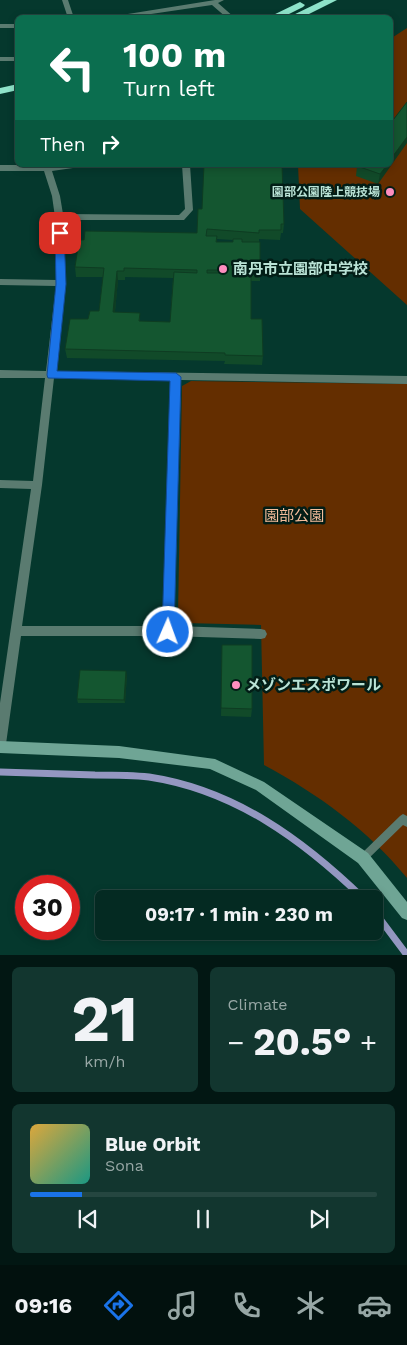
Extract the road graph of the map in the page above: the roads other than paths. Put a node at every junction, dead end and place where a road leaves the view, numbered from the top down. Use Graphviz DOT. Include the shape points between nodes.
graph roads {
  1 [pos="65,0"];
  2 [pos="221,0"];
  3 [pos="310,0"];
  4 [pos="332,0"];
  5 [pos="213,3"];
  6 [pos="70,15"];
  7 [pos="127,15"];
  8 [pos="228,15"];
  9 [pos="278,15"];
  10 [pos="299,15"];
  11 [pos="0,26"];
  12 [pos="15,26"];
  13 [pos="0,59"];
  14 [pos="15,59"];
  15 [pos="15,88"];
  16 [pos="0,91"];
  17 [pos="47,167"];
  18 [pos="186,167"];
  19 [pos="0,168"];
  20 [pos="59,217"];
  21 [pos="0,282"];
  22 [pos="61,284"];
  23 [pos="0,374"];
  24 [pos="52,375"];
  25 [pos="176,377"];
  26 [pos="407,380"];
  27 [pos="0,484"];
  28 [pos="37,485"];
  29 [pos="17,631"];
  30 [pos="168,632"];
  31 [pos="261,634"];
  32 [pos="0,746"];
  33 [pos="407,822"];
  34 [pos="363,858"];
  35 [pos="407,913"];
  1 -- 6 [label="street"];
  2 -- 5 [label="street"];
  3 -- 9 [label="highway"];
  4 -- 10 [label="highway"];
  5 -- 7 [label="street"];
  5 -- 8 [label="street"];
  11 -- 12 [label="street"];
  13 -- 14 [label="street"];
  15 -- 16 [label="highway"];
  17 -- 19 [label="street"];
  17 -- 20 [label="street"];
  18 -- 20 [label="street" via="190,210 180,218"];
  20 -- 22 [label="street"];
  21 -- 22 [label="street"];
  22 -- 24 [label="street"];
  23 -- 24 [label="street"];
  24 -- 25 [label="street"];
  24 -- 28 [label="street"];
  25 -- 26 [label="street"];
  25 -- 30 [label="street"];
  27 -- 28 [label="street"];
  28 -- 29 [label="street"];
  29 -- 30 [label="street"];
  29 -- 32 [label="street"];
  30 -- 31 [label="street"];
  32 -- 34 [label="street" via="119,752 212,763 260,786"];
  33 -- 34 [label="lane" via="402,819"];
  34 -- 35 [label="street"];
}
